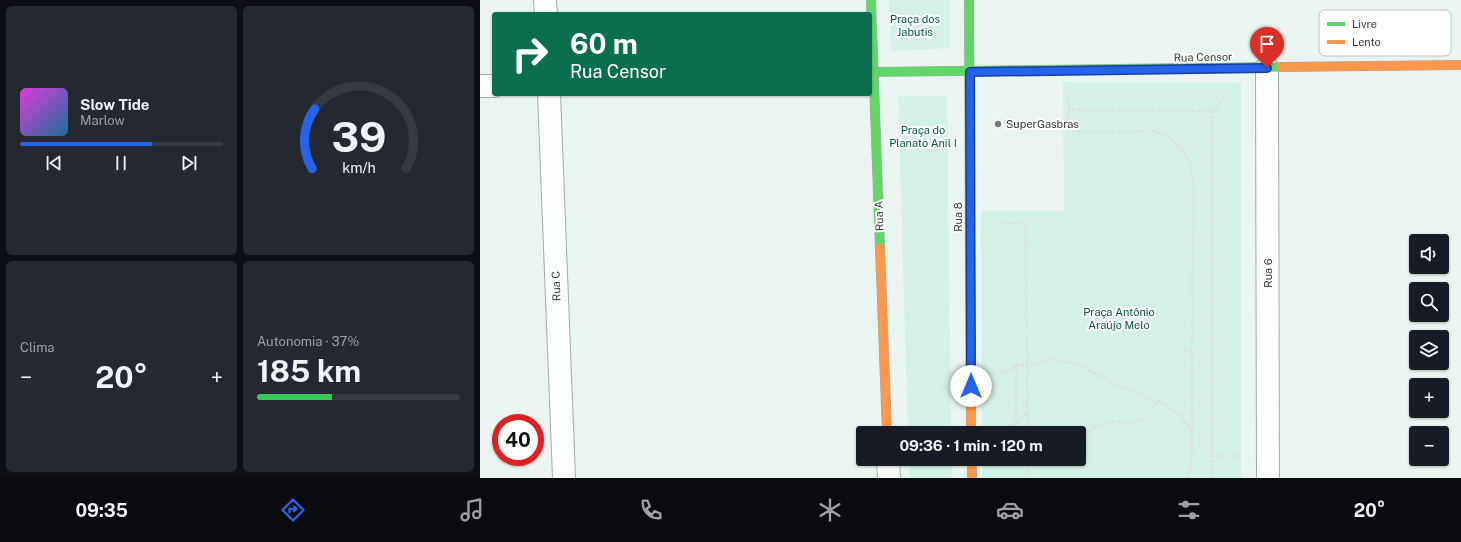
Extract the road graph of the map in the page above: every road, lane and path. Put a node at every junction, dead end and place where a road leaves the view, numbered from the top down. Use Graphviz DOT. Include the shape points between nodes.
graph roads {
  1 [pos="545,0"];
  2 [pos="871,0"];
  3 [pos="969,0"];
  4 [pos="546,12"];
  5 [pos="871,12"];
  6 [pos="1461,65"];
  7 [pos="1267,68"];
  8 [pos="872,72"];
  9 [pos="970,72"];
  10 [pos="480,86"];
  11 [pos="492,86"];
  12 [pos="1231,92"];
  13 [pos="1069,95"];
  14 [pos="549,96"];
  15 [pos="1069,110"];
  16 [pos="1212,111"];
  17 [pos="992,223"];
  18 [pos="1181,350"];
  19 [pos="1192,351"];
  20 [pos="996,362"];
  21 [pos="1016,365"];
  22 [pos="1028,365"];
  23 [pos="1157,401"];
  24 [pos="1027,413"];
  25 [pos="1016,423"];
  26 [pos="887,426"];
  27 [pos="971,426"];
  28 [pos="1011,426"];
  29 [pos="1027,426"];
  30 [pos="1192,432"];
  31 [pos="1086,433"];
  32 [pos="1212,456"];
  33 [pos="1241,456"];
  34 [pos="888,466"];
  35 [pos="972,466"];
  36 [pos="1028,466"];
  37 [pos="564,478"];
  38 [pos="889,478"];
  39 [pos="972,478"];
  40 [pos="1032,478"];
  41 [pos="1188,478"];
  42 [pos="1211,478"];
  43 [pos="1268,478"];
  1 -- 4 [label="street"];
  2 -- 5 [label="street, Rua A"];
  3 -- 9 [label="street, Rua 8"];
  6 -- 7 [label="street, Rua Censor"];
  7 -- 9 [label="street, Rua Censor"];
  7 -- 43 [label="street, Rua 6"];
  8 -- 9 [label="street, Rua Censor"];
  8 -- 26 [label="street, Rua A"];
  9 -- 27 [label="street, Rua 8"];
  10 -- 11 [label="street"];
  12 -- 16 [label="path"];
  13 -- 15 [label="path"];
  14 -- 37 [label="street, Rua C"];
  15 -- 16 [label="path"];
  15 -- 19 [label="path" via="1069,132 1152,131 1172,139 1188,160 1194,188"];
  16 -- 32 [label="path"];
  17 -- 22 [label="path" via="1026,223"];
  18 -- 19 [label="path"];
  19 -- 30 [label="path"];
  20 -- 21 [label="path" via="1005,372"];
  21 -- 22 [label="path"];
  21 -- 25 [label="path"];
  22 -- 23 [label="path" via="1054,359 1079,364 1121,388"];
  22 -- 24 [label="path"];
  23 -- 30 [label="path" via="1171,408"];
  23 -- 31 [label="path" via="1143,420 1128,424 1110,422"];
  24 -- 25 [label="path"];
  24 -- 29 [label="path"];
  25 -- 28 [label="path"];
  30 -- 41 [label="path"];
  32 -- 33 [label="path"];
  32 -- 42 [label="path"];
  34 -- 38 [label="street"];
  35 -- 39 [label="street"];
  36 -- 40 [label="path"];
}
